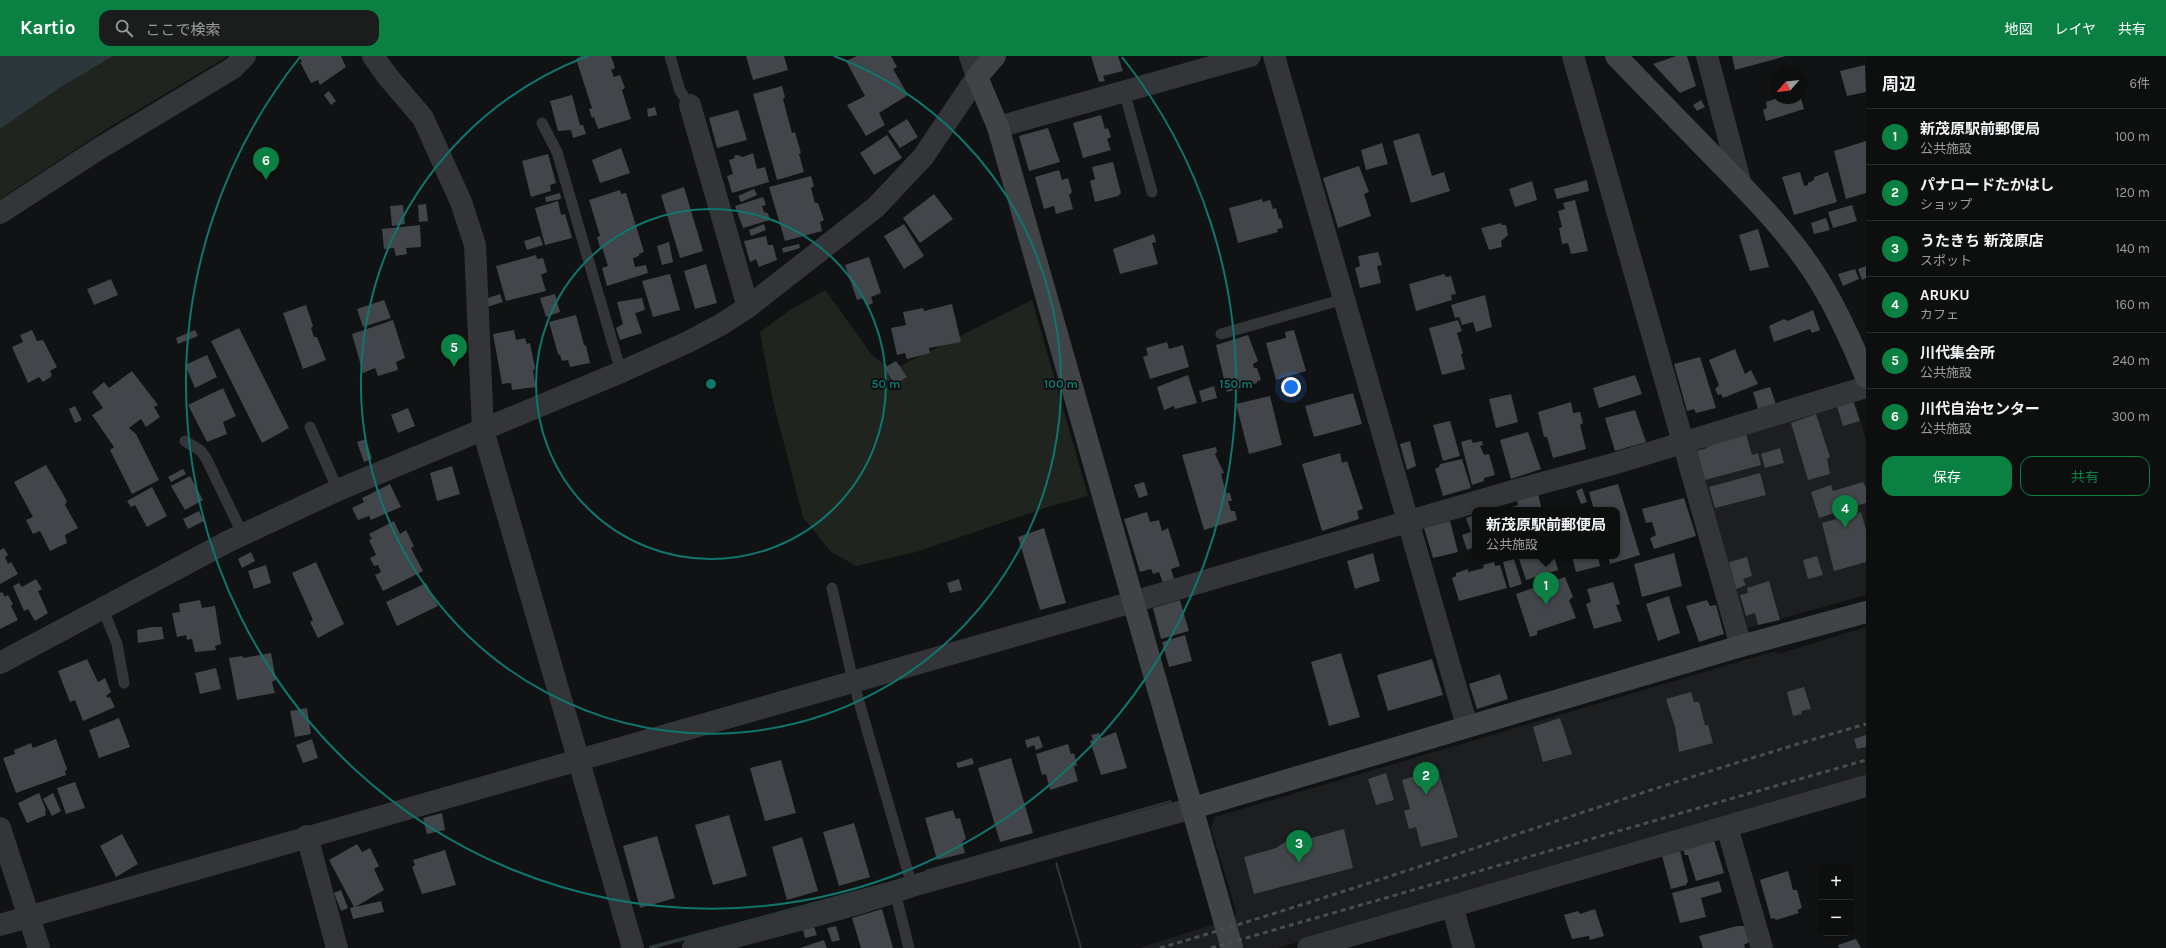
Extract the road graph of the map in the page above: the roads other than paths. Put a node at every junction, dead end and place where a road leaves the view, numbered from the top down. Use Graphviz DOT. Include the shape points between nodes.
graph roads {
  1 [pos="245,56"];
  2 [pos="373,56"];
  3 [pos="670,56"];
  4 [pos="970,56"];
  5 [pos="994,56"];
  6 [pos="1250,56"];
  7 [pos="1274,56"];
  8 [pos="1572,56"];
  9 [pos="1616,56"];
  10 [pos="1707,56"];
  11 [pos="977,77"];
  12 [pos="1124,91"];
  13 [pos="690,105"];
  14 [pos="542,123"];
  15 [pos="998,127"];
  16 [pos="1741,185"];
  17 [pos="1152,192"];
  18 [pos="0,213"];
  19 [pos="1344,299"];
  20 [pos="748,307"];
  21 [pos="1221,334"];
  22 [pos="621,372"];
  23 [pos="1866,377"];
  24 [pos="1866,387"];
  25 [pos="310,427"];
  26 [pos="483,430"];
  27 [pos="185,441"];
  28 [pos="1683,442"];
  29 [pos="338,490"];
  30 [pos="1408,522"];
  31 [pos="243,535"];
  32 [pos="832,588"];
  33 [pos="1133,602"];
  34 [pos="103,610"];
  35 [pos="1866,612"];
  36 [pos="1741,646"];
  37 [pos="0,663"];
  38 [pos="854,681"];
  39 [pos="124,683"];
  40 [pos="1467,726"];
  41 [pos="578,759"];
  42 [pos="1866,786"];
  43 [pos="1193,808"];
  44 [pos="1727,827"];
  45 [pos="0,828"];
  46 [pos="307,836"];
  47 [pos="7,875"];
  48 [pos="904,889"];
  49 [pos="1452,906"];
  50 [pos="30,916"];
  51 [pos="0,925"];
  52 [pos="39,948"];
  53 [pos="337,948"];
  54 [pos="633,948"];
  55 [pos="693,948"];
  56 [pos="909,948"];
  57 [pos="1232,948"];
  58 [pos="1308,948"];
  59 [pos="1464,948"];
  60 [pos="1762,948"];
  1 -- 18 [label="street" via="233,68 97,150"];
  2 -- 26 [label="street" via="423,118 461,202 475,245"];
  3 -- 13 [label="lane" via="680,91"];
  4 -- 11 [label="street"];
  5 -- 11 [label="street"];
  6 -- 12 [label="street"];
  7 -- 19 [label="street"];
  8 -- 28 [label="street"];
  9 -- 16 [label="street"];
  10 -- 16 [label="street"];
  11 -- 15 [label="street"];
  11 -- 20 [label="street" via="923,157 876,208"];
  12 -- 15 [label="street"];
  12 -- 17 [label="lane"];
  13 -- 20 [label="street"];
  14 -- 22 [label="lane" via="557,152"];
  15 -- 33 [label="street"];
  16 -- 23 [label="street" via="1789,238 1813,271 1853,345"];
  19 -- 21 [label="lane"];
  19 -- 30 [label="street"];
  20 -- 22 [label="street" via="688,342"];
  22 -- 26 [label="street"];
  24 -- 28 [label="street"];
  25 -- 29 [label="lane"];
  26 -- 29 [label="street"];
  26 -- 41 [label="street"];
  27 -- 31 [label="lane" via="206,458"];
  28 -- 30 [label="street"];
  28 -- 36 [label="street"];
  29 -- 31 [label="street"];
  30 -- 33 [label="street"];
  30 -- 40 [label="street"];
  31 -- 34 [label="street"];
  32 -- 38 [label="lane"];
  33 -- 38 [label="street"];
  33 -- 43 [label="street"];
  34 -- 37 [label="street"];
  34 -- 39 [label="lane" via="117,644"];
  35 -- 36 [label="street"];
  36 -- 40 [label="street"];
  38 -- 41 [label="street"];
  38 -- 48 [label="lane"];
  40 -- 43 [label="street"];
  41 -- 46 [label="street"];
  41 -- 54 [label="street"];
  42 -- 44 [label="street"];
  43 -- 48 [label="street"];
  43 -- 57 [label="street"];
  44 -- 49 [label="street"];
  44 -- 60 [label="street"];
  45 -- 47 [label="street"];
  46 -- 50 [label="street"];
  46 -- 53 [label="street"];
  47 -- 50 [label="street"];
  48 -- 55 [label="street"];
  48 -- 56 [label="lane"];
  49 -- 58 [label="street"];
  49 -- 59 [label="street"];
  50 -- 51 [label="street"];
  50 -- 52 [label="street"];
}
